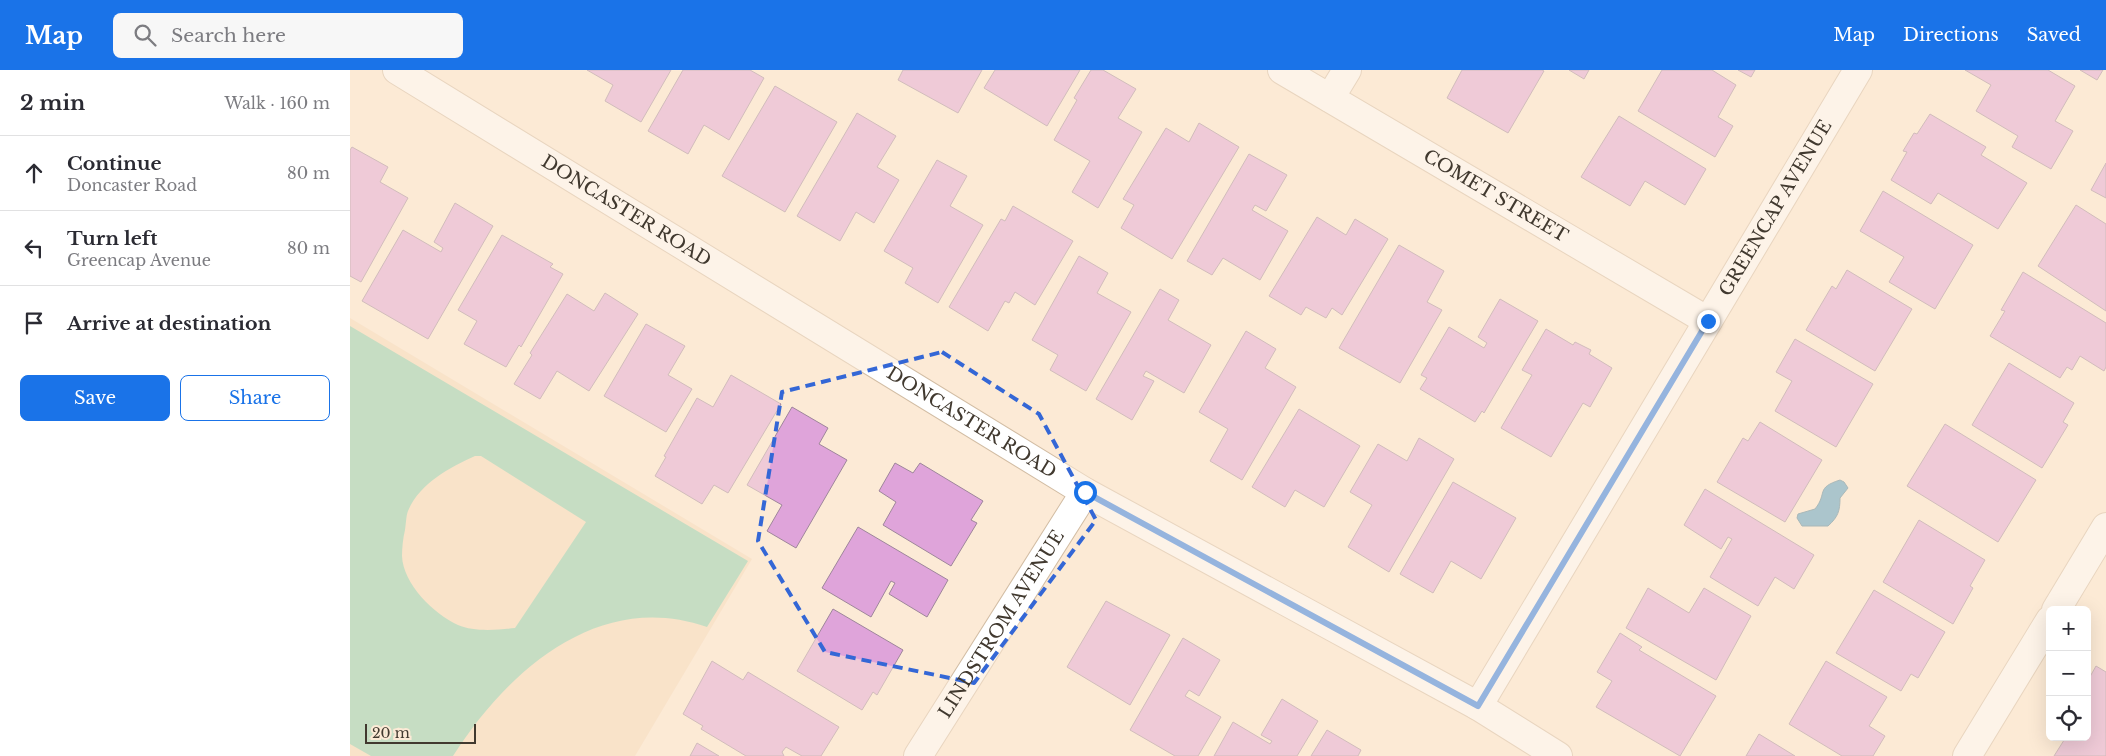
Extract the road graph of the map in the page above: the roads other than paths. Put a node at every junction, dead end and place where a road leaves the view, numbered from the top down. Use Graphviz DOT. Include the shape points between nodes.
graph roads {
  1 [pos="396,70"];
  2 [pos="1282,70"];
  3 [pos="1347,70"];
  4 [pos="1858,70"];
  5 [pos="1330,98"];
  6 [pos="1708,321"];
  7 [pos="1085,492"];
  8 [pos="2106,527"];
  9 [pos="2097,564"];
  10 [pos="2060,606"];
  11 [pos="2046,627"];
  12 [pos="1478,706"];
  13 [pos="918,756"];
  14 [pos="1558,756"];
  15 [pos="1967,756"];
  1 -- 7 [label="street, DONCASTER ROAD"];
  2 -- 5 [label="street, COMET STREET"];
  3 -- 5 [label="street"];
  4 -- 6 [label="street, GREENCAP AVENUE"];
  5 -- 6 [label="street, COMET STREET"];
  6 -- 12 [label="street, GREENCAP AVENUE"];
  7 -- 12 [label="street, DONCASTER ROAD"];
  7 -- 13 [label="street, LINDSTROM AVENUE"];
  8 -- 9 [label="street"];
  9 -- 10 [label="street"];
  11 -- 15 [label="street"];
  12 -- 14 [label="street, DONCASTER ROAD"];
}
